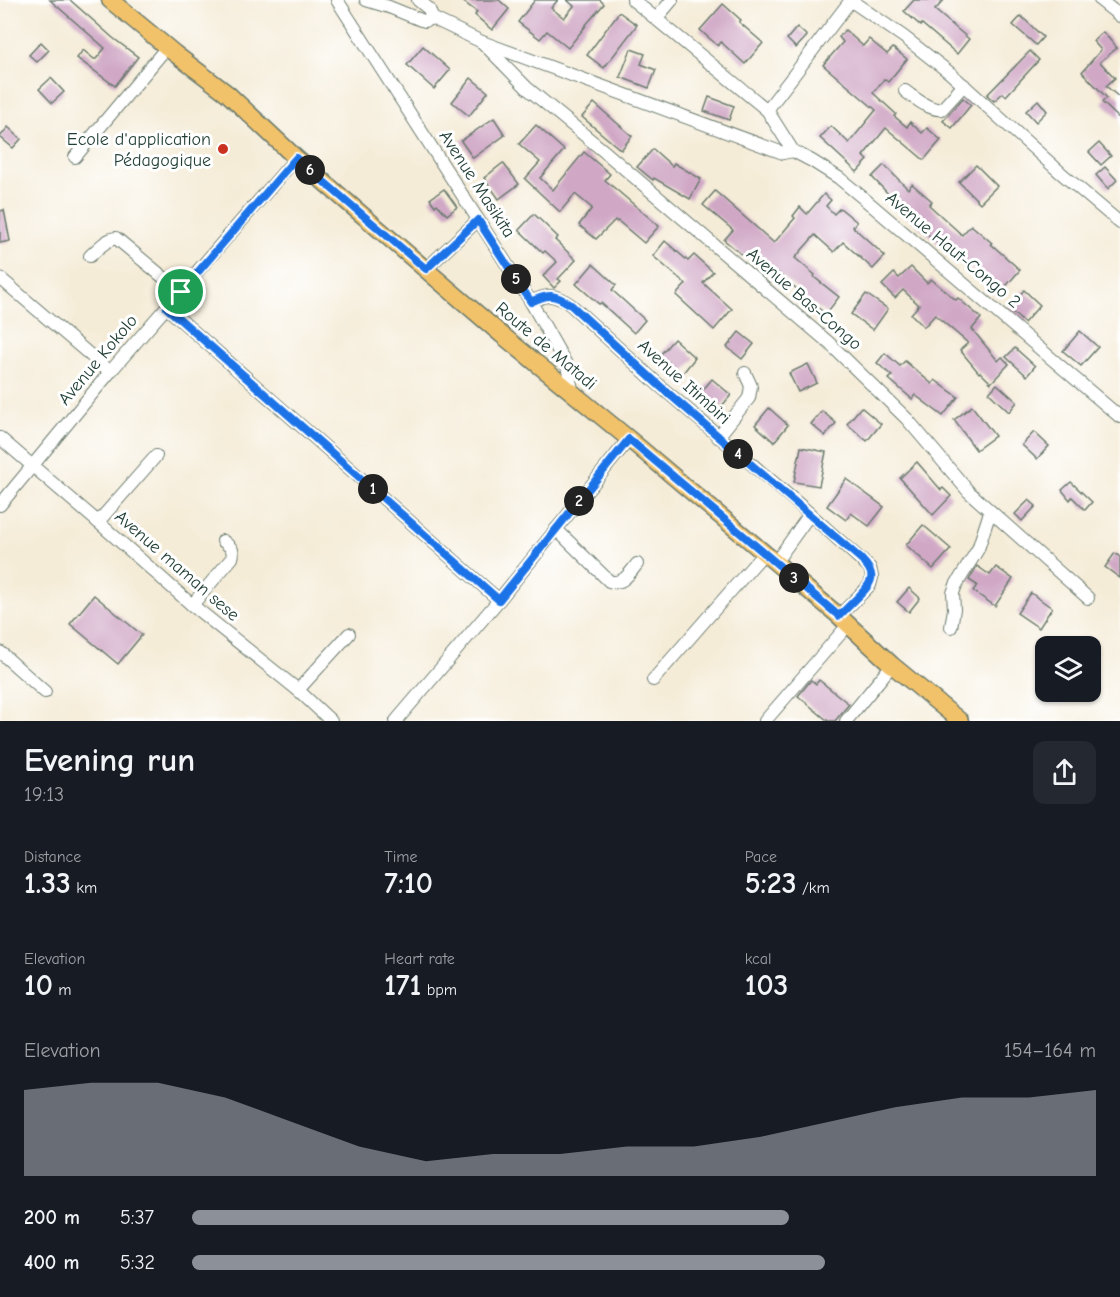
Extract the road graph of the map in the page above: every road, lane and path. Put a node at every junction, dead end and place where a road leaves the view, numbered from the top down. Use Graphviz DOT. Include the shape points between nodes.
graph roads {
  1 [pos="110,0"];
  2 [pos="337,0"];
  3 [pos="366,0"];
  4 [pos="418,0"];
  5 [pos="633,0"];
  6 [pos="672,0"];
  7 [pos="851,0"];
  8 [pos="1100,0"];
  9 [pos="1119,15"];
  10 [pos="432,18"];
  11 [pos="656,19"];
  12 [pos="482,42"];
  13 [pos="167,47"];
  14 [pos="964,85"];
  15 [pos="905,91"];
  16 [pos="767,110"];
  17 [pos="793,151"];
  18 [pos="75,157"];
  19 [pos="296,158"];
  20 [pos="478,220"];
  21 [pos="1120,223"];
  22 [pos="90,256"];
  23 [pos="426,269"];
  24 [pos="0,278"];
  25 [pos="181,292"];
  26 [pos="531,302"];
  27 [pos="167,308"];
  28 [pos="110,372"];
  29 [pos="744,373"];
  30 [pos="573,394"];
  31 [pos="1120,417"];
  32 [pos="718,437"];
  33 [pos="0,438"];
  34 [pos="629,439"];
  35 [pos="156,456"];
  36 [pos="33,466"];
  37 [pos="0,505"];
  38 [pos="990,512"];
  39 [pos="810,514"];
  40 [pos="98,522"];
  41 [pos="556,529"];
  42 [pos="223,541"];
  43 [pos="770,558"];
  44 [pos="637,564"];
  45 [pos="1088,598"];
  46 [pos="499,600"];
  47 [pos="192,605"];
  48 [pos="844,621"];
  49 [pos="951,627"];
  50 [pos="350,634"];
  51 [pos="0,652"];
  52 [pos="892,665"];
  53 [pos="653,680"];
  54 [pos="298,690"];
  55 [pos="45,692"];
  56 [pos="331,721"];
  57 [pos="396,721"];
  58 [pos="765,721"];
  59 [pos="846,721"];
  60 [pos="960,721"];
  1 -- 13 [label="main road, Route de Matadi"];
  2 -- 20 [label="street, Avenue Masikita"];
  3 -- 10 [label="street" via="424,21"];
  4 -- 10 [label="street"];
  5 -- 11 [label="street, Avenue Haut-Congo 2"];
  6 -- 11 [label="street"];
  7 -- 14 [label="street"];
  7 -- 16 [label="street"];
  8 -- 9 [label="street"];
  10 -- 12 [label="street"];
  11 -- 16 [label="street, Avenue Haut-Congo 2"];
  12 -- 17 [label="street" via="783,153"];
  12 -- 38 [label="street, Avenue Bas-Congo" via="527,88 828,342 907,419"];
  13 -- 18 [label="street"];
  13 -- 19 [label="main road, Route de Matadi" via="228,94"];
  14 -- 15 [label="street" via="938,110"];
  14 -- 21 [label="street"];
  16 -- 17 [label="street, Avenue Haut-Congo 2"];
  17 -- 31 [label="street, Avenue Haut-Congo 2" via="839,178"];
  19 -- 23 [label="main road, Route de Matadi"];
  19 -- 25 [label="street, Avenue Kokolo"];
  20 -- 23 [label="street"];
  20 -- 26 [label="street, Avenue Masikita"];
  22 -- 25 [label="street" via="116,238"];
  23 -- 30 [label="main road, Route de Matadi"];
  24 -- 28 [label="street"];
  25 -- 27 [label="street, Avenue Kokolo"];
  26 -- 30 [label="street, Avenue Masikita" via="567,366"];
  26 -- 32 [label="street, Avenue Itimbiri" via="544,295 563,299"];
  27 -- 28 [label="street, Avenue Kokolo"];
  27 -- 46 [label="street"];
  28 -- 36 [label="street, Avenue Kokolo"];
  29 -- 32 [label="street" via="751,386 749,398"];
  30 -- 34 [label="main road, Route de Matadi"];
  32 -- 39 [label="street, Avenue Itimbiri"];
  33 -- 36 [label="street, Avenue maman sese"];
  34 -- 41 [label="street"];
  34 -- 43 [label="main road, Route de Matadi"];
  35 -- 40 [label="street"];
  36 -- 37 [label="street, Avenue Kokolo"];
  36 -- 40 [label="street, Avenue maman sese"];
  38 -- 45 [label="street, Avenue Bas-Congo"];
  38 -- 49 [label="street" via="978,549 953,593"];
  39 -- 43 [label="street"];
  39 -- 48 [label="street, Avenue Itimbiri" via="870,568 870,585"];
  40 -- 47 [label="street, Avenue maman sese"];
  41 -- 44 [label="street" via="609,581 621,581"];
  41 -- 46 [label="street"];
  42 -- 47 [label="street" via="232,549 232,558"];
  43 -- 48 [label="main road, Route de Matadi"];
  43 -- 53 [label="street"];
  46 -- 57 [label="street"];
  47 -- 54 [label="street, Avenue maman sese"];
  48 -- 52 [label="main road, Route de Matadi"];
  48 -- 58 [label="street, Avenue Itimbiri"];
  50 -- 54 [label="street"];
  51 -- 55 [label="street"];
  52 -- 59 [label="street"];
  52 -- 60 [label="main road, Route de Matadi"];
  54 -- 56 [label="street, Avenue maman sese"];
}
